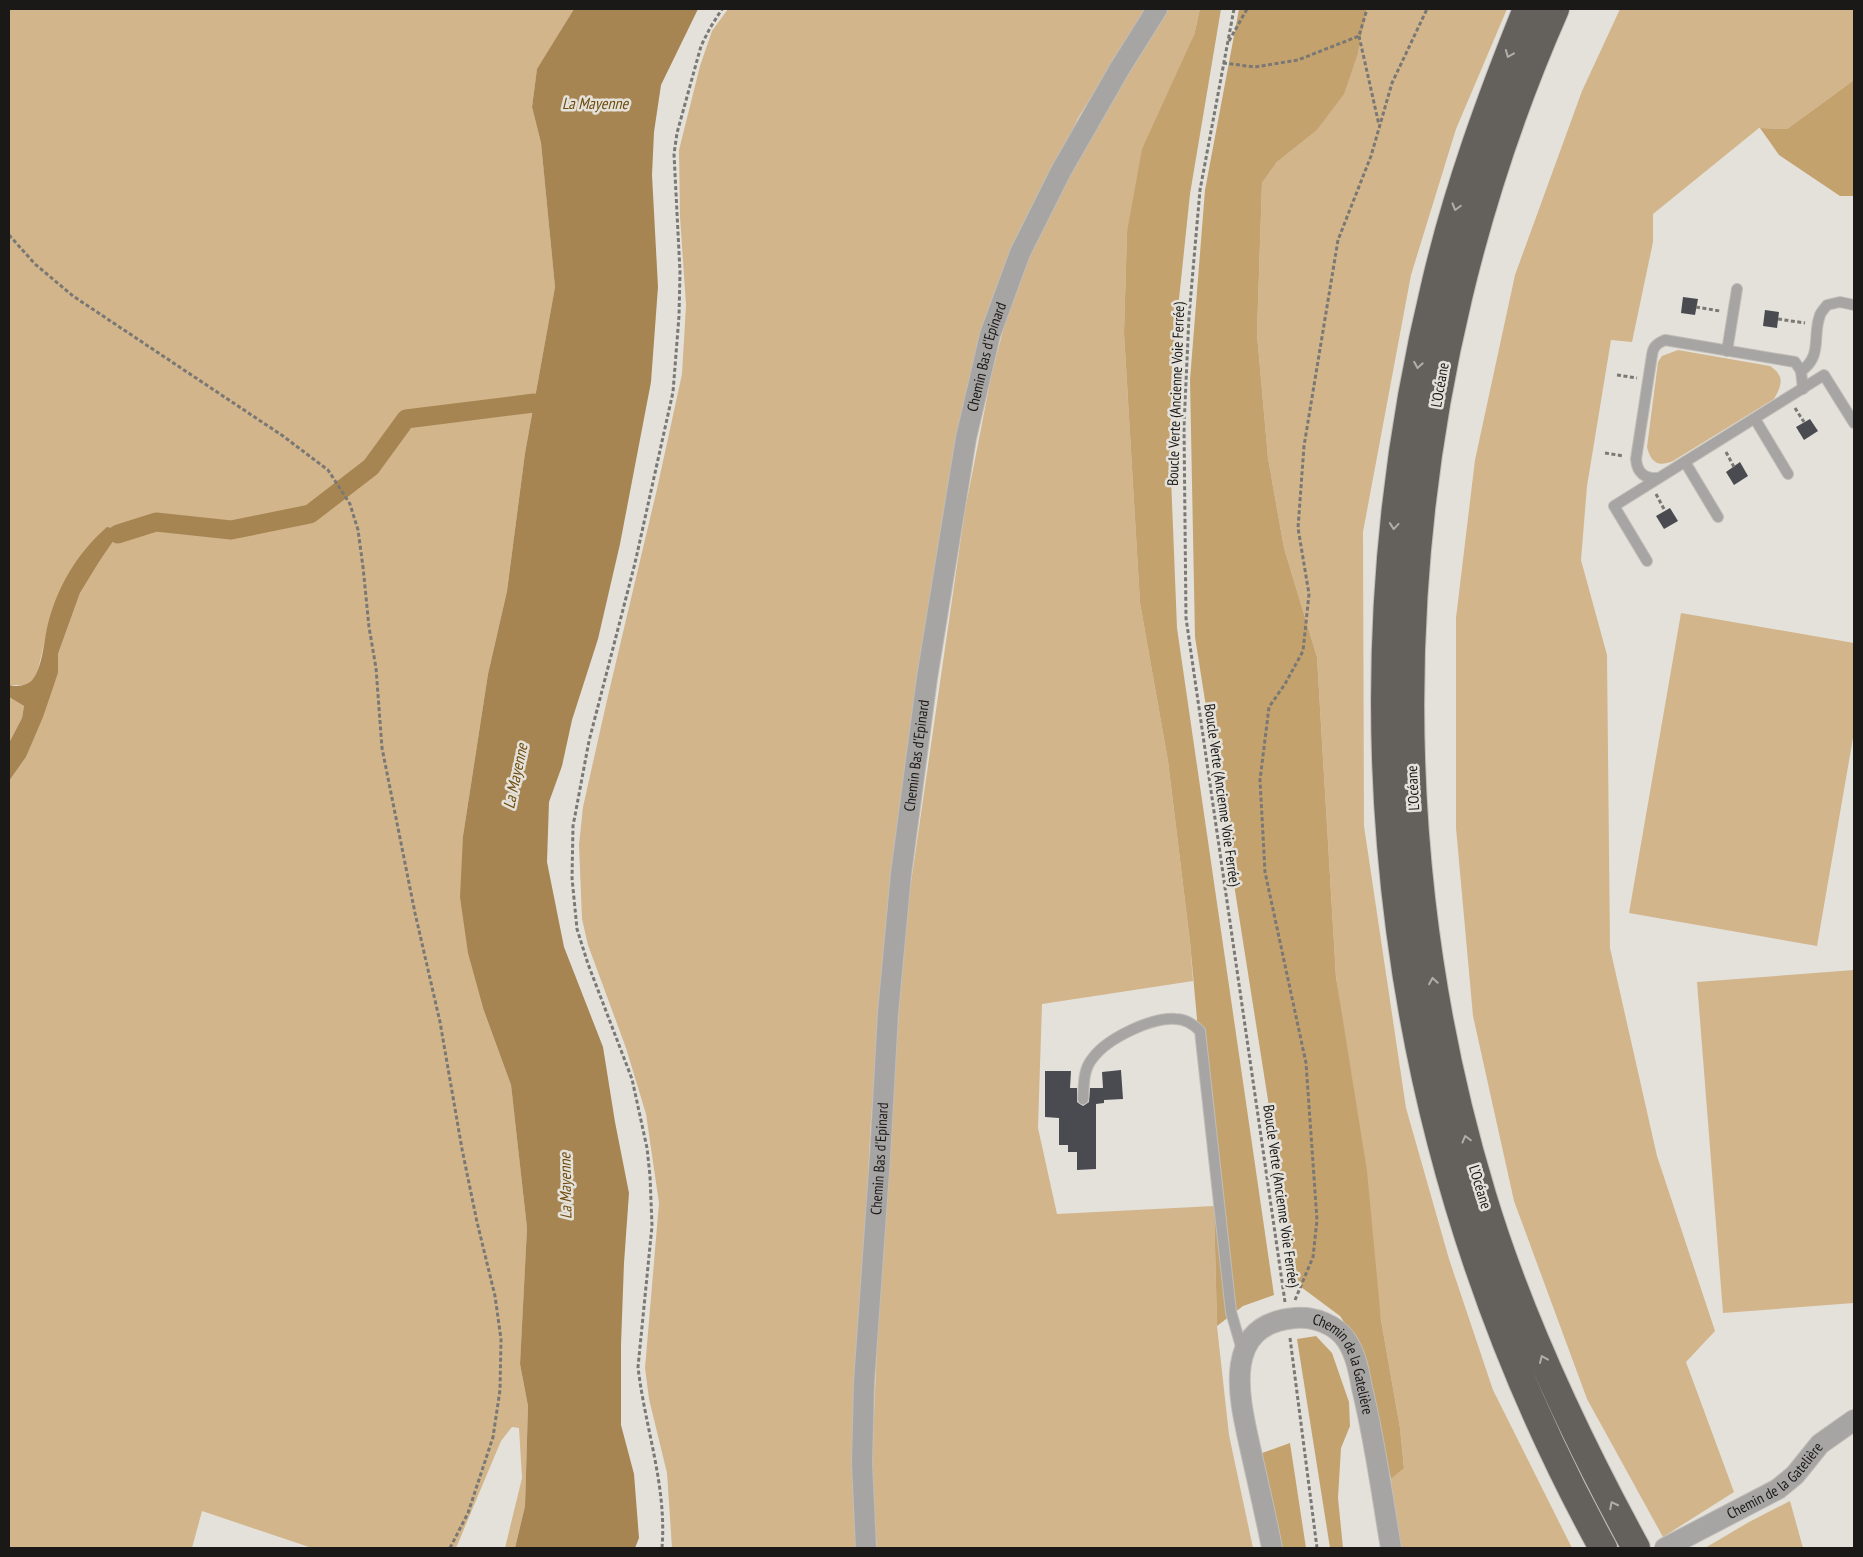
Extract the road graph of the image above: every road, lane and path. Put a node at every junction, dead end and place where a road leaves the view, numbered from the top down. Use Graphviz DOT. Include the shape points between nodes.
graph roads {
  1 [pos="722,9"];
  2 [pos="1157,9"];
  3 [pos="1234,9"];
  4 [pos="1247,9"];
  5 [pos="1367,9"];
  6 [pos="1427,9"];
  7 [pos="1528,9"];
  8 [pos="1555,9"];
  9 [pos="1358,36"];
  10 [pos="1228,44"];
  11 [pos="1223,63"];
  12 [pos="1380,126"];
  13 [pos="9,235"];
  14 [pos="1737,289"];
  15 [pos="1854,305"];
  16 [pos="1696,307"];
  17 [pos="1733,313"];
  18 [pos="1778,319"];
  19 [pos="1818,326"];
  20 [pos="1728,351"];
  21 [pos="1801,371"];
  22 [pos="1618,375"];
  23 [pos="1648,380"];
  24 [pos="1802,389"];
  25 [pos="1755,419"];
  26 [pos="1854,423"];
  27 [pos="1605,453"];
  28 [pos="1636,458"];
  29 [pos="1685,462"];
  30 [pos="1788,474"];
  31 [pos="1659,478"];
  32 [pos="1649,484"];
  33 [pos="1665,511"];
  34 [pos="1718,518"];
  35 [pos="1646,561"];
  36 [pos="1083,1099"];
  37 [pos="1287,1318"];
  38 [pos="1243,1353"];
  39 [pos="1854,1420"];
  40 [pos="450,1548"];
  41 [pos="662,1548"];
  42 [pos="866,1548"];
  43 [pos="1272,1548"];
  44 [pos="1317,1548"];
  45 [pos="1391,1548"];
  46 [pos="1603,1548"];
  47 [pos="1636,1548"];
  48 [pos="1665,1548"];
  1 -- 41 [label="path" via="701,46 677,133 674,154 680,272 673,392 635,563 587,750 577,798 572,849 577,929 632,1079 647,1148 652,1209 638,1367 656,1458"];
  2 -- 42 [label="street, Chemin Bas d'Epinard" via="1061,171 1020,253 990,336 966,438 927,678 899,894 888,1013 864,1384 862,1463"];
  3 -- 10 [label="path"];
  4 -- 10 [label="path"];
  5 -- 9 [label="path"];
  6 -- 12 [label="path" via="1392,83"];
  7 -- 46 [label="highway, L’Océane, one-way" via="1484,120 1463,184 1435,284 1409,414 1394,519 1388,595 1385,697 1388,807 1395,894 1414,1021 1454,1189 1472,1250 1520,1378 1562,1471"];
  47 -- 8 [label="highway, L’Océane, one-way" via="1553,1381 1507,1270 1482,1196 1463,1129 1434,992 1423,915 1412,787 1410,684 1414,580 1428,452 1440,383 1453,316 1488,187 1510,121"];
  9 -- 11 [label="path" via="1298,60 1255,67"];
  9 -- 12 [label="path"];
  10 -- 11 [label="path, Boucle Verte (Ancienne Voie Ferrée)"];
  11 -- 37 [label="path, Boucle Verte (Ancienne Voie Ferrée)" via="1200,190 1189,316 1184,436 1186,618"];
  12 -- 37 [label="path" via="1338,240 1304,446 1298,528 1309,594 1303,651 1269,707 1260,780 1265,872 1306,1063 1317,1220 1313,1257"];
  13 -- 40 [label="path" via="35,264 73,296 283,436 328,470 350,504 363,566 382,748 440,1022 501,1339 500,1390 493,1437 468,1513"];
  14 -- 17 [label="lane"];
  15 -- 19 [label="lane" via="1840,302 1827,305"];
  16 -- 17 [label="path"];
  17 -- 20 [label="lane"];
  18 -- 19 [label="path"];
  19 -- 21 [label="lane" via="1814,359"];
  20 -- 21 [label="lane" via="1795,362"];
  20 -- 23 [label="lane" via="1665,340 1653,349"];
  21 -- 24 [label="lane"];
  22 -- 23 [label="path"];
  23 -- 28 [label="lane"];
  24 -- 25 [label="lane"];
  24 -- 26 [label="lane" via="1824,375"];
  25 -- 29 [label="lane"];
  25 -- 30 [label="lane"];
  27 -- 28 [label="path"];
  28 -- 31 [label="lane" via="1642,474 1650,479"];
  29 -- 31 [label="lane"];
  29 -- 34 [label="lane"];
  31 -- 32 [label="lane"];
  32 -- 33 [label="path"];
  32 -- 35 [label="lane" via="1614,506"];
  36 -- 38 [label="lane" via="1085,1071 1092,1058 1128,1032 1161,1019 1179,1018 1200,1031 1231,1312"];
  37 -- 38 [label="street, Chemin de la Gatelière" via="1265,1326 1251,1338"];
  37 -- 44 [label="path, Boucle Verte (Ancienne Voie Ferrée)"];
  37 -- 45 [label="street, Chemin de la Gatelière" via="1317,1320 1337,1329 1354,1354 1368,1413"];
  38 -- 43 [label="street, Chemin de la Gatelière" via="1239,1374 1240,1400"];
  39 -- 48 [label="street, Chemin de la Gatelière" via="1820,1444 1795,1475 1778,1489"];
}
